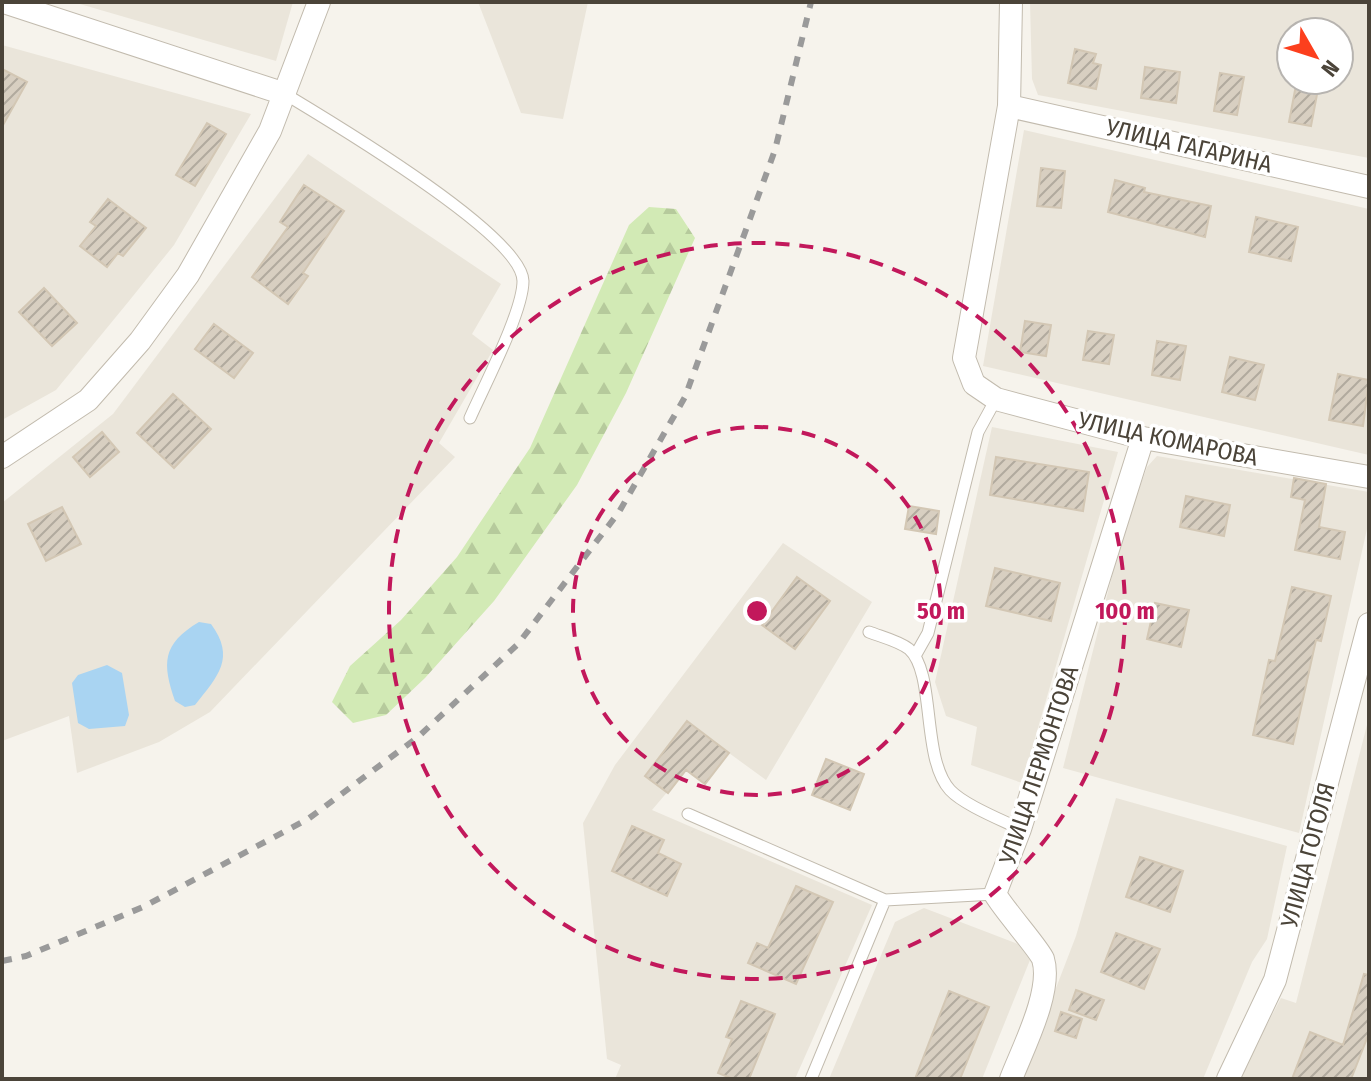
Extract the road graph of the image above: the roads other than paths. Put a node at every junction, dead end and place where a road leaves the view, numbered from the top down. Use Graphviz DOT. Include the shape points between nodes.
graph roads {
  1 [pos="4,2"];
  2 [pos="319,2"];
  3 [pos="1011,2"];
  4 [pos="30,6"];
  5 [pos="285,94"];
  6 [pos="1009,106"];
  7 [pos="1369,187"];
  8 [pos="996,399"];
  9 [pos="470,418"];
  10 [pos="1143,438"];
  11 [pos="2,457"];
  12 [pos="1369,477"];
  13 [pos="1369,624"];
  14 [pos="869,632"];
  15 [pos="915,656"];
  16 [pos="688,814"];
  17 [pos="1020,829"];
  18 [pos="995,894"];
  19 [pos="885,900"];
  20 [pos="811,1079"];
  21 [pos="1011,1079"];
  22 [pos="1228,1079"];
  1 -- 4 [label="street"];
  2 -- 5 [label="street"];
  3 -- 6 [label="street"];
  4 -- 5 [label="street"];
  5 -- 9 [label="lane" via="450,202 512,255 523,278 519,300"];
  5 -- 11 [label="street" via="234,200 140,341 88,400"];
  6 -- 7 [label="street, УЛИЦА ГАГАРИНА"];
  6 -- 8 [label="street, УЛИЦА КОМАРОВА" via="964,358 974,384"];
  8 -- 10 [label="street, УЛИЦА КОМАРОВА"];
  8 -- 15 [label="lane" via="978,432 928,633"];
  10 -- 12 [label="street, УЛИЦА КОМАРОВА"];
  10 -- 17 [label="street, УЛИЦА ЛЕРМОНТОВА"];
  13 -- 22 [label="street, УЛИЦА ГОГОЛЯ" via="1275,980"];
  14 -- 15 [label="lane"];
  15 -- 17 [label="lane" via="932,745 950,790"];
  16 -- 19 [label="lane"];
  17 -- 18 [label="street, УЛИЦА ЛЕРМОНТОВА"];
  18 -- 19 [label="lane"];
  18 -- 21 [label="street, УЛИЦА ЛЕРМОНТОВА" via="1043,959 1043,989"];
  19 -- 20 [label="lane"];
}
